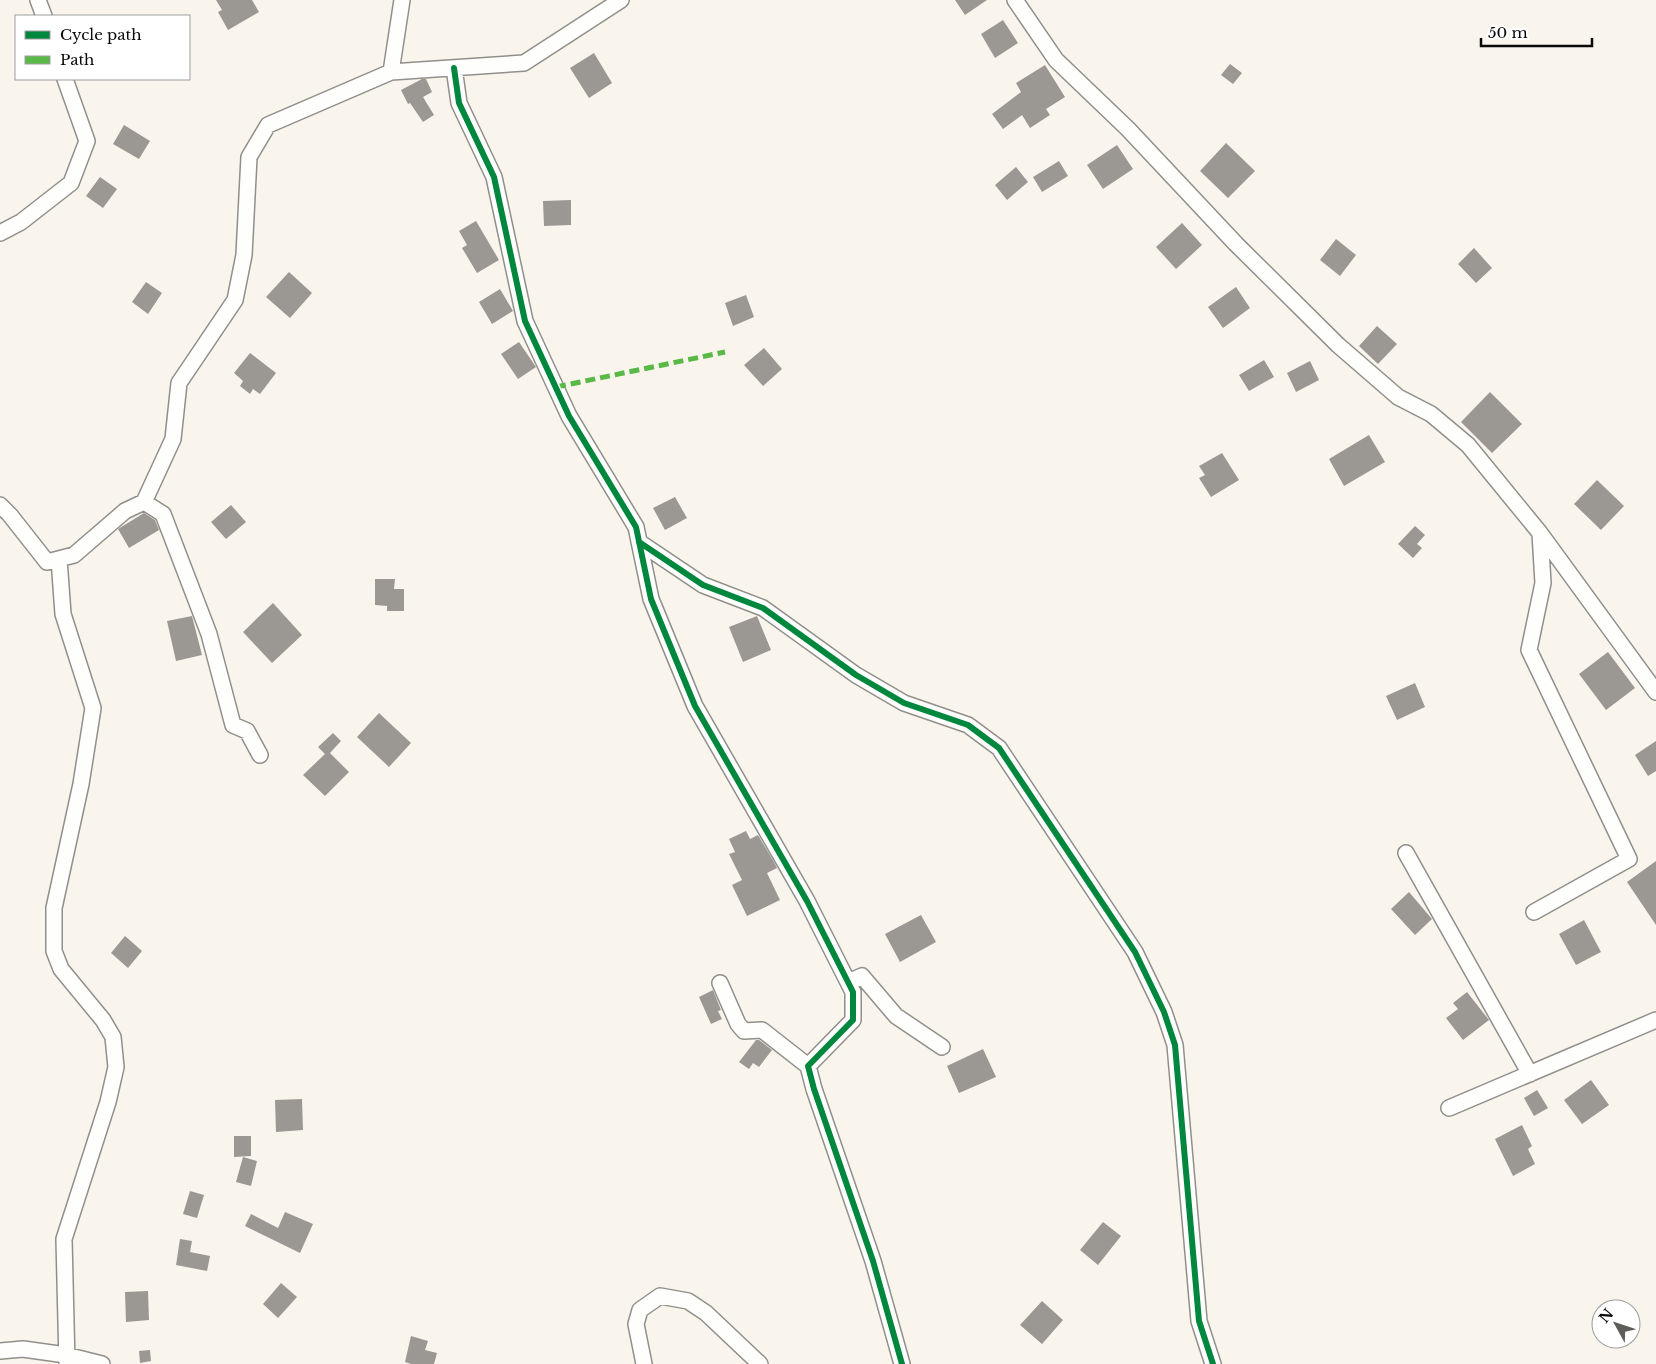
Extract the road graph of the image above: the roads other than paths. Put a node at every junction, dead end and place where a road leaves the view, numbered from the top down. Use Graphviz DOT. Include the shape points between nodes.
graph roads {
  1 [pos="38,0"];
  2 [pos="402,0"];
  3 [pos="621,0"];
  4 [pos="1015,0"];
  5 [pos="44,15"];
  6 [pos="454,68"];
  7 [pos="392,72"];
  8 [pos="65,80"];
  9 [pos="0,233"];
  10 [pos="144,502"];
  11 [pos="0,505"];
  12 [pos="1540,533"];
  13 [pos="639,542"];
  14 [pos="59,559"];
  15 [pos="1656,692"];
  16 [pos="260,755"];
  17 [pos="1406,853"];
  18 [pos="1534,912"];
  19 [pos="848,982"];
  20 [pos="720,983"];
  21 [pos="1656,1020"];
  22 [pos="942,1047"];
  23 [pos="808,1066"];
  24 [pos="1530,1074"];
  25 [pos="1448,1108"];
  26 [pos="0,1351"];
  27 [pos="67,1360"];
  28 [pos="102,1364"];
  29 [pos="644,1364"];
  30 [pos="760,1364"];
  31 [pos="902,1364"];
  32 [pos="1213,1364"];
  1 -- 5 [label="street"];
  2 -- 7 [label="street"];
  3 -- 6 [label="street" via="524,63"];
  4 -- 12 [label="street" via="1056,60 1128,129 1236,244 1338,345 1398,397 1431,414 1468,445"];
  6 -- 7 [label="street"];
  6 -- 13 [label="street" via="459,103 494,177 525,321 569,416 636,527"];
  7 -- 10 [label="street" via="268,125 249,156 244,255 235,300 179,382 173,439"];
  8 -- 9 [label="street" via="87,141 71,183 21,222"];
  10 -- 14 [label="street" via="125,511 74,555"];
  10 -- 16 [label="street" via="163,514 209,634 233,725 247,731"];
  11 -- 14 [label="street" via="47,562"];
  12 -- 15 [label="street"];
  12 -- 18 [label="street" via="1543,583 1529,650 1629,859"];
  13 -- 19 [label="street" via="652,599 695,706 807,901"];
  13 -- 32 [label="street" via="703,585 764,608 856,675 904,703 968,725 999,748 1135,952 1164,1012 1175,1045 1199,1321"];
  14 -- 27 [label="street" via="63,614 93,708 81,784 54,908 54,951 61,969 103,1020 112,1037 116,1067 64,1239"];
  17 -- 24 [label="street"];
  19 -- 22 [label="street" via="862,976 896,1016"];
  19 -- 23 [label="street" via="853,992 853,1020"];
  20 -- 23 [label="street" via="744,1031 762,1030"];
  21 -- 24 [label="street"];
  23 -- 31 [label="street" via="873,1261"];
  24 -- 25 [label="street"];
  26 -- 27 [label="street" via="24,1349"];
  27 -- 28 [label="street"];
  29 -- 30 [label="street" via="636,1324 640,1310 660,1296 688,1301 706,1313"];
}
